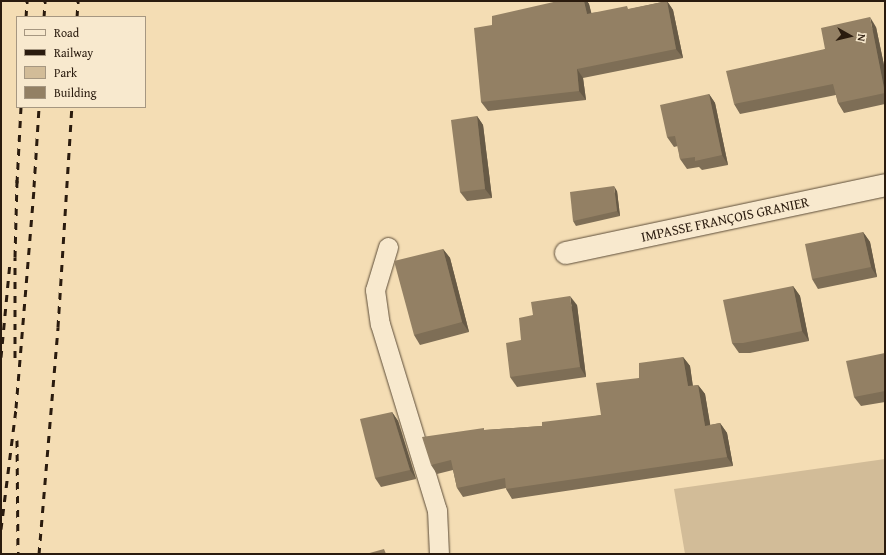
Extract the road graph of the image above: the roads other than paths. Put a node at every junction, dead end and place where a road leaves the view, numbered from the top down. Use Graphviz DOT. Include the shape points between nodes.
graph roads {
  1 [pos="885,185"];
  2 [pos="388,247"];
  3 [pos="566,253"];
  4 [pos="439,554"];
  1 -- 3 [label="street, IMPASSE FRANÇOIS GRANIER"];
  2 -- 4 [label="lane" via="375,290 380,324 436,510"];
}
